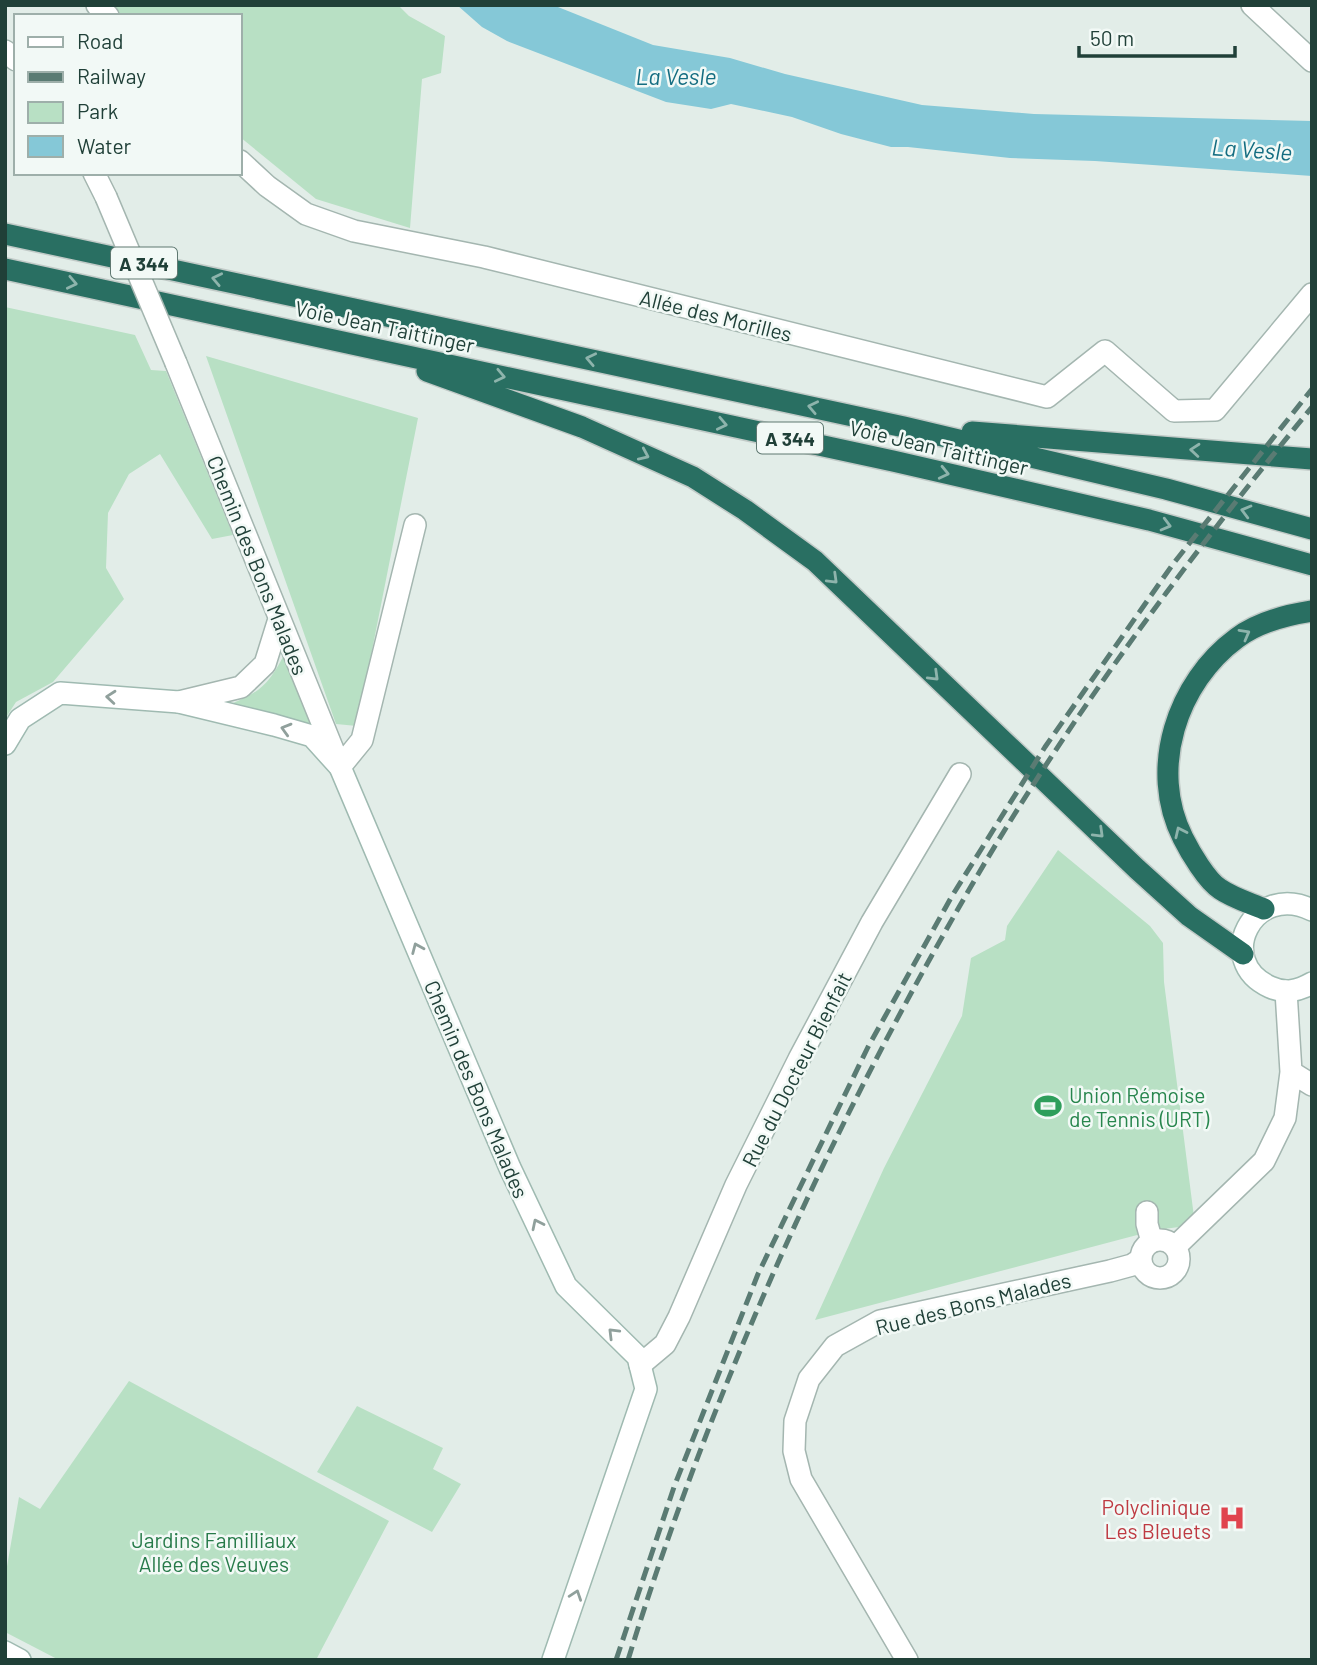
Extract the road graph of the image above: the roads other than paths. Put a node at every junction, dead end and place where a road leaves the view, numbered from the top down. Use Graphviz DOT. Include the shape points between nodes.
graph roads {
  1 [pos="1252,5"];
  2 [pos="1312,61"];
  3 [pos="242,163"];
  4 [pos="95,175"];
  5 [pos="5,234"];
  6 [pos="5,269"];
  7 [pos="1312,294"];
  8 [pos="347,343"];
  9 [pos="904,427"];
  10 [pos="1312,459"];
  11 [pos="415,525"];
  12 [pos="1312,529"];
  13 [pos="1312,565"];
  14 [pos="1312,611"];
  15 [pos="279,619"];
  16 [pos="179,702"];
  17 [pos="5,744"];
  18 [pos="340,767"];
  19 [pos="960,774"];
  20 [pos="1264,909"];
  21 [pos="1312,910"];
  22 [pos="1243,954"];
  23 [pos="1312,983"];
  24 [pos="1286,991"];
  25 [pos="1291,1072"];
  26 [pos="1312,1084"];
  27 [pos="1147,1212"];
  28 [pos="1175,1247"];
  29 [pos="1142,1255"];
  30 [pos="640,1365"];
  31 [pos="5,1652"];
  32 [pos="20,1660"];
  33 [pos="554,1660"];
  34 [pos="907,1660"];
  1 -- 2 [label="street"];
  3 -- 7 [label="street, Allée des Morilles" via="306,214 354,231 484,257 1047,397 1105,351 1174,411 1215,410"];
  4 -- 15 [label="street, Chemin des Bons Malades, bridge"];
  9 -- 5 [label="highway, Voie Jean Taittinger / A 344, one-way"];
  6 -- 8 [label="highway, Voie Jean Taittinger / A 344, one-way"];
  8 -- 13 [label="highway, Voie Jean Taittinger / A 344, one-way" via="893,461 1149,520"];
  8 -- 22 [label="highway, one-way" via="582,427 694,477 745,510 815,561 1136,869 1189,916"];
  10 -- 9 [label="highway, one-way"];
  12 -- 9 [label="highway, Voie Jean Taittinger / A 344, one-way"];
  11 -- 18 [label="street" via="362,740"];
  20 -- 14 [label="highway, one-way" via="1218,888 1190,853 1175,823 1167,775 1169,748 1185,699 1216,655 1239,636 1283,615"];
  15 -- 16 [label="street" via="265,664 241,687"];
  15 -- 18 [label="street, Chemin des Bons Malades"];
  16 -- 17 [label="street, one-way" via="60,693 20,719"];
  18 -- 16 [label="street, Chemin des Bons Malades, one-way" via="312,736"];
  30 -- 18 [label="street, Chemin des Bons Malades, one-way" via="638,1357 566,1286 510,1168"];
  19 -- 30 [label="street, Rue du Docteur Bienfait" via="872,922 799,1059 665,1344"];
  20 -- 21 [label="street" via="1283,903"];
  20 -- 22 [label="street" via="1247,928"];
  22 -- 24 [label="street" via="1259,982"];
  23 -- 24 [label="street"];
  24 -- 25 [label="street"];
  25 -- 26 [label="street"];
  25 -- 28 [label="street" via="1285,1118 1264,1161"];
  27 -- 29 [label="street"];
  28 -- 29 [label="street, Rue des Bons Malades" via="1167,1241"];
  28 -- 29 [label="street" via="1179,1261 1169,1276 1150,1275 1142,1265"];
  29 -- 34 [label="street, Rue des Bons Malades" via="880,1321 835,1346 809,1379 795,1421 794,1451 801,1479"];
  33 -- 30 [label="street, Chemin des Bons Malades, one-way" via="646,1389"];
  31 -- 32 [label="street"];
}
